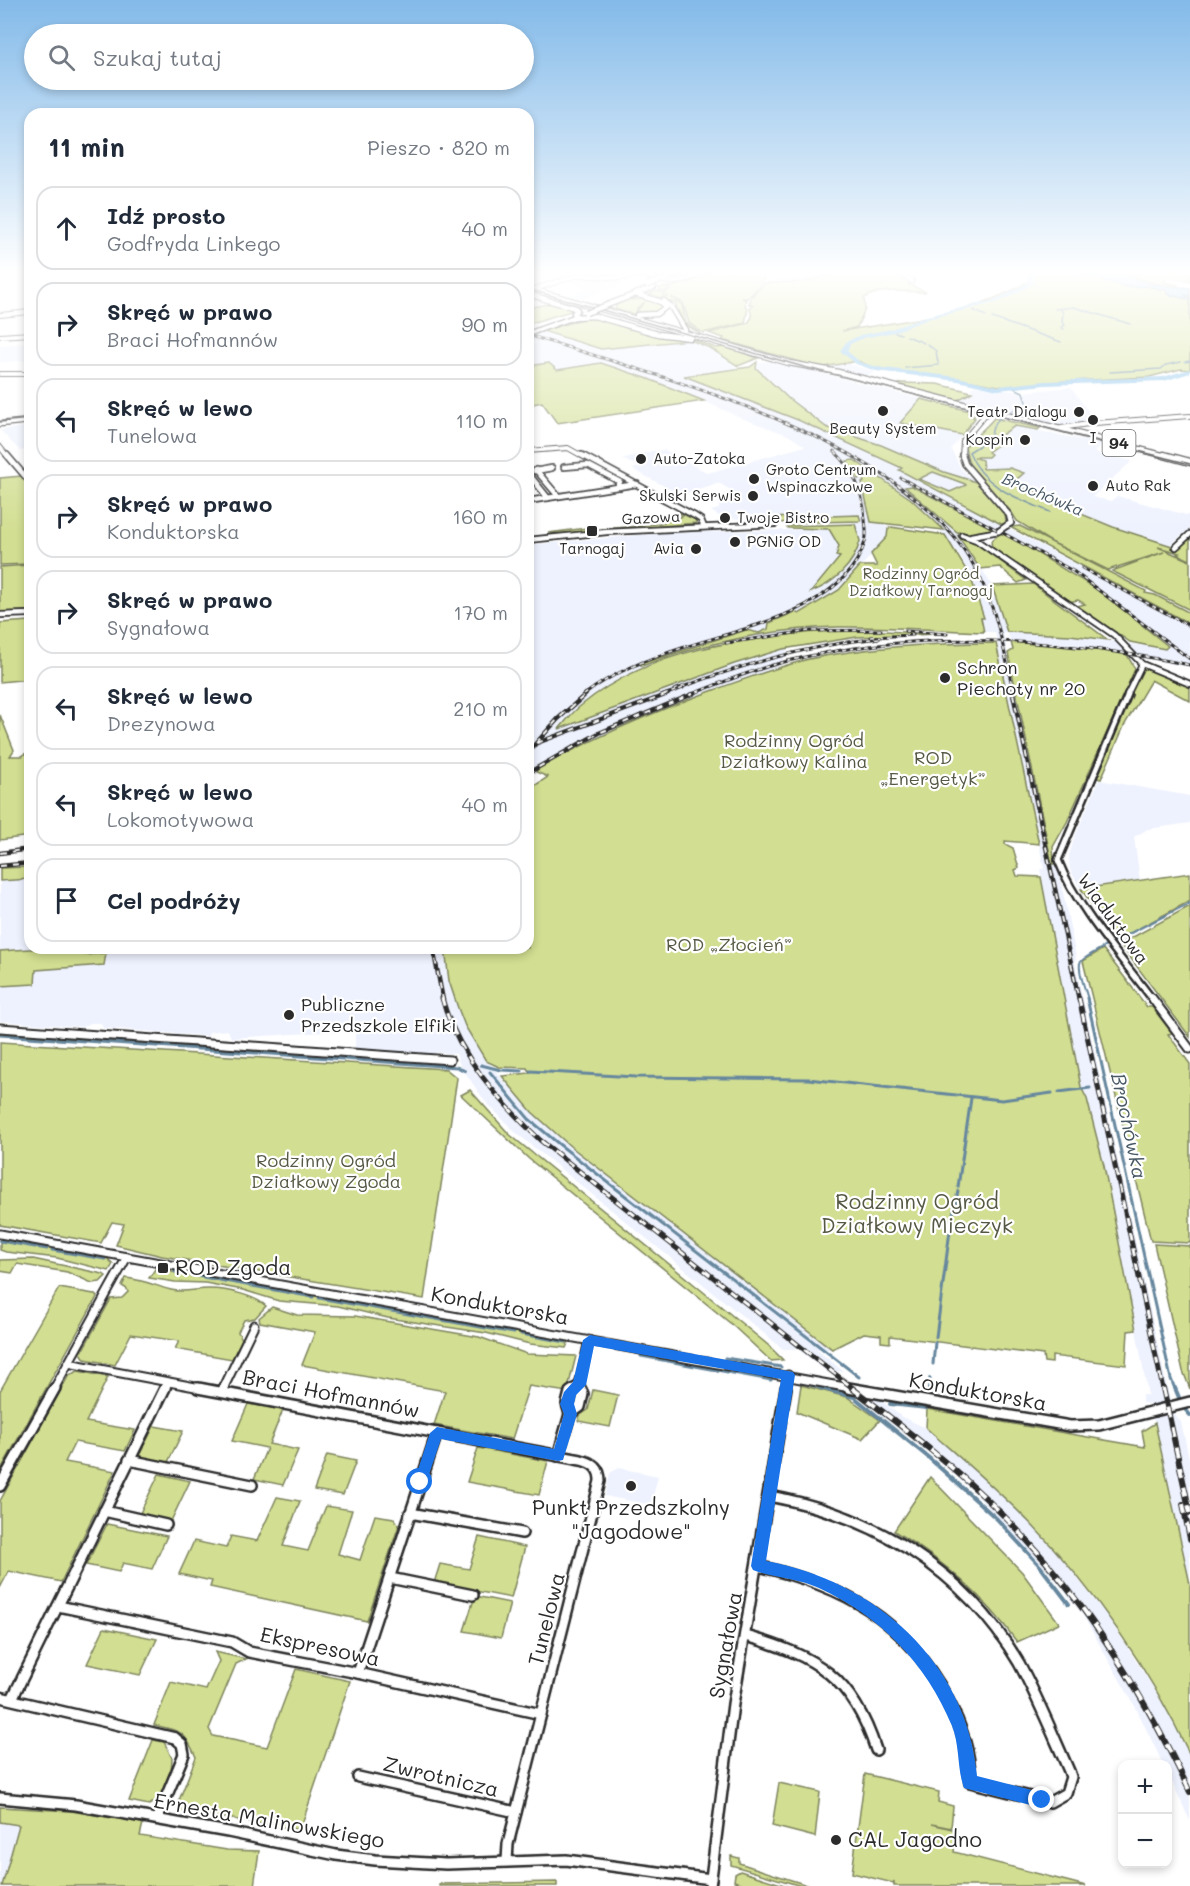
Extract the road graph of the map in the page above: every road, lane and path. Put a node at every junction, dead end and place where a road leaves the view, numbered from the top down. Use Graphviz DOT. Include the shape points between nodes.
graph roads {
  1 [pos="772,358"];
  2 [pos="0,374"];
  3 [pos="24,374"];
  4 [pos="989,410"];
  5 [pos="1190,416"];
  6 [pos="24,417"];
  7 [pos="0,419"];
  8 [pos="24,422"];
  9 [pos="0,424"];
  10 [pos="1061,428"];
  11 [pos="0,447"];
  12 [pos="534,450"];
  13 [pos="1190,462"];
  14 [pos="564,467"];
  15 [pos="552,468"];
  16 [pos="536,470"];
  17 [pos="24,475"];
  18 [pos="534,480"];
  19 [pos="637,484"];
  20 [pos="620,487"];
  21 [pos="558,496"];
  22 [pos="548,498"];
  23 [pos="534,500"];
  24 [pos="775,524"];
  25 [pos="704,527"];
  26 [pos="997,532"];
  27 [pos="1190,534"];
  28 [pos="534,539"];
  29 [pos="986,547"];
  30 [pos="1176,547"];
  31 [pos="24,614"];
  32 [pos="0,615"];
  33 [pos="1142,663"];
  34 [pos="1190,684"];
  35 [pos="0,1028"];
  36 [pos="1190,1049"];
  37 [pos="450,1060"];
  38 [pos="0,1234"];
  39 [pos="127,1257"];
  40 [pos="254,1325"];
  41 [pos="590,1340"];
  42 [pos="69,1363"];
  43 [pos="788,1375"];
  44 [pos="168,1382"];
  45 [pos="579,1385"];
  46 [pos="222,1392"];
  47 [pos="1189,1402"];
  48 [pos="570,1414"];
  49 [pos="437,1433"];
  50 [pos="558,1456"];
  51 [pos="129,1460"];
  52 [pos="252,1485"];
  53 [pos="0,1486"];
  54 [pos="769,1496"];
  55 [pos="104,1511"];
  56 [pos="410,1513"];
  57 [pos="166,1525"];
  58 [pos="522,1533"];
  59 [pos="758,1566"];
  60 [pos="390,1578"];
  61 [pos="473,1595"];
  62 [pos="58,1606"];
  63 [pos="746,1636"];
  64 [pos="358,1673"];
  65 [pos="0,1697"];
  66 [pos="12,1700"];
  67 [pos="541,1714"];
  68 [pos="876,1750"];
  69 [pos="357,1777"];
  70 [pos="0,1798"];
  71 [pos="516,1812"];
  72 [pos="157,1819"];
  73 [pos="507,1861"];
  74 [pos="710,1882"];
  1 -- 4 [label="main road, 94"];
  2 -- 3 [label="street"];
  4 -- 10 [label="main road, 94"];
  4 -- 26 [label="street, bridge" via="963,441 960,454 1009,515 1011,523"];
  5 -- 10 [label="street"];
  6 -- 7 [label="main road"];
  8 -- 9 [label="main road"];
  10 -- 13 [label="main road, 94"];
  11 -- 17 [label="street"];
  12 -- 19 [label="street" via="568,448"];
  14 -- 20 [label="street" via="588,465 620,482"];
  15 -- 16 [label="street"];
  16 -- 21 [label="street"];
  18 -- 22 [label="street"];
  19 -- 20 [label="street"];
  19 -- 25 [label="street" via="699,518"];
  20 -- 21 [label="street"];
  21 -- 22 [label="street"];
  22 -- 23 [label="street"];
  24 -- 25 [label="street, Gazowa"];
  25 -- 28 [label="street, Gazowa"];
  26 -- 29 [label="street" via="987,540"];
  26 -- 29 [label="street" via="962,535"];
  27 -- 30 [label="street"];
  29 -- 33 [label="street" via="1114,635"];
  31 -- 32 [label="street"];
  33 -- 34 [label="street"];
  33 -- 36 [label="street, Wiaduktowa" via="1058,860 1070,886"];
  35 -- 37 [label="street"];
  38 -- 39 [label="street, Konduktorska"];
  39 -- 41 [label="street, Konduktorska"];
  39 -- 42 [label="street"];
  40 -- 46 [label="street"];
  41 -- 43 [label="street, Konduktorska"];
  41 -- 45 [label="street"];
  42 -- 44 [label="street, Braci Hofmannów"];
  42 -- 53 [label="street"];
  43 -- 47 [label="street, Konduktorska" via="1070,1426 1110,1424"];
  43 -- 54 [label="street, Sygnałowa"];
  44 -- 46 [label="street, Braci Hofmannów"];
  44 -- 51 [label="street"];
  45 -- 48 [label="street" via="570,1392"];
  45 -- 48 [label="street" via="583,1394 580,1407"];
  46 -- 49 [label="street, Braci Hofmannów"];
  48 -- 50 [label="street"];
  49 -- 50 [label="street, Braci Hofmannów"];
  49 -- 56 [label="street"];
  50 -- 67 [label="street, Tunelowa" via="590,1462 600,1475"];
  51 -- 52 [label="street"];
  51 -- 55 [label="street"];
  54 -- 59 [label="street, Sygnałowa"];
  54 -- 59 [label="street" via="828,1510 862,1523 935,1568 967,1596 1008,1645 1036,1695 1070,1771 1069,1787 1050,1802 970,1782 961,1728 947,1696 919,1654 896,1629 868,1607 822,1582"];
  55 -- 57 [label="street"];
  55 -- 62 [label="street"];
  56 -- 58 [label="street"];
  56 -- 60 [label="street"];
  59 -- 63 [label="street, Sygnałowa"];
  60 -- 61 [label="street"];
  60 -- 64 [label="street"];
  62 -- 64 [label="street, Ekspresowa" via="232,1642 249,1652"];
  62 -- 66 [label="street"];
  63 -- 68 [label="street" via="788,1647 833,1675 857,1703"];
  63 -- 74 [label="street, Sygnałowa" via="733,1704"];
  64 -- 67 [label="street, Ekspresowa"];
  65 -- 66 [label="street"];
  66 -- 72 [label="street" via="175,1738 182,1744 184,1754"];
  67 -- 71 [label="street, Tunelowa"];
  69 -- 71 [label="street, Zwrotnicza"];
  70 -- 72 [label="street, Ernesta Malinowskiego" via="76,1805"];
  71 -- 73 [label="street, Tunelowa"];
  72 -- 73 [label="street, Ernesta Malinowskiego" via="336,1856 446,1864"];
  73 -- 74 [label="street, Ernesta Malinowskiego" via="566,1860"];
}
